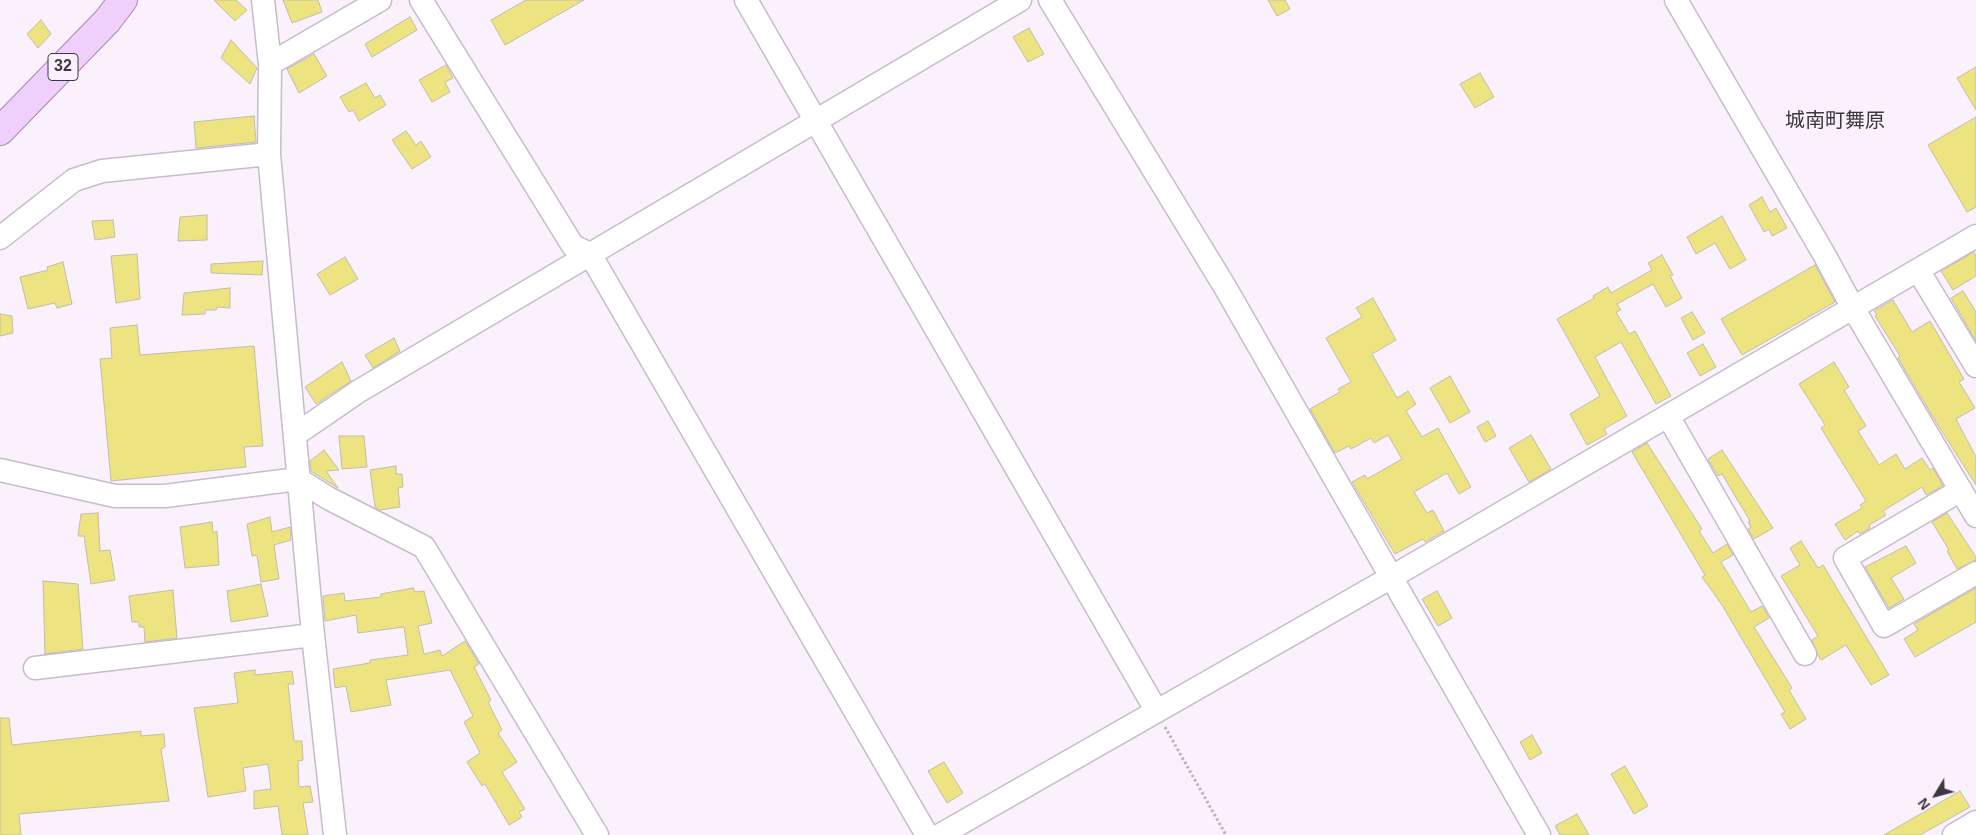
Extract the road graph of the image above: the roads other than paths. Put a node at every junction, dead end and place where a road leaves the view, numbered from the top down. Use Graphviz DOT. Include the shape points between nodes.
graph roads {
  1 [pos="123,0"];
  2 [pos="263,0"];
  3 [pos="380,0"];
  4 [pos="421,0"];
  5 [pos="746,0"];
  6 [pos="1020,0"];
  7 [pos="1050,0"];
  8 [pos="1676,0"];
  9 [pos="270,64"];
  10 [pos="814,120"];
  11 [pos="0,131"];
  12 [pos="269,154"];
  13 [pos="1976,236"];
  14 [pos="0,238"];
  15 [pos="590,254"];
  16 [pos="1918,270"];
  17 [pos="1853,308"];
  18 [pos="1976,366"];
  19 [pos="1668,416"];
  20 [pos="295,435"];
  21 [pos="0,470"];
  22 [pos="298,480"];
  23 [pos="1961,490"];
  24 [pos="1976,516"];
  25 [pos="1976,573"];
  26 [pos="1390,578"];
  27 [pos="313,635"];
  28 [pos="1806,654"];
  29 [pos="35,668"];
  30 [pos="1156,710"];
  31 [pos="1976,822"];
  32 [pos="335,835"];
  33 [pos="597,835"];
  34 [pos="927,835"];
  35 [pos="940,835"];
  36 [pos="1539,835"];
  37 [pos="1954,835"];
  1 -- 11 [label="main road, 32"];
  2 -- 9 [label="street"];
  3 -- 9 [label="street"];
  4 -- 15 [label="street" via="573,246"];
  5 -- 10 [label="street"];
  6 -- 10 [label="street"];
  7 -- 26 [label="street" via="1225,287"];
  8 -- 17 [label="street"];
  9 -- 12 [label="street"];
  10 -- 15 [label="street"];
  10 -- 30 [label="street"];
  12 -- 14 [label="street" via="102,171 74,180"];
  12 -- 20 [label="street"];
  13 -- 16 [label="street"];
  15 -- 20 [label="street" via="359,391"];
  15 -- 34 [label="street"];
  16 -- 17 [label="street"];
  16 -- 18 [label="street"];
  17 -- 19 [label="street"];
  17 -- 23 [label="street"];
  19 -- 26 [label="street"];
  19 -- 28 [label="street"];
  20 -- 22 [label="street"];
  21 -- 22 [label="street" via="116,496 164,496"];
  22 -- 27 [label="street"];
  22 -- 33 [label="street" via="424,547"];
  23 -- 24 [label="street"];
  23 -- 25 [label="street" via="1845,558 1884,626"];
  26 -- 30 [label="street"];
  26 -- 36 [label="street"];
  27 -- 29 [label="street"];
  27 -- 32 [label="street"];
  30 -- 35 [label="street"];
  31 -- 37 [label="street"];
}
